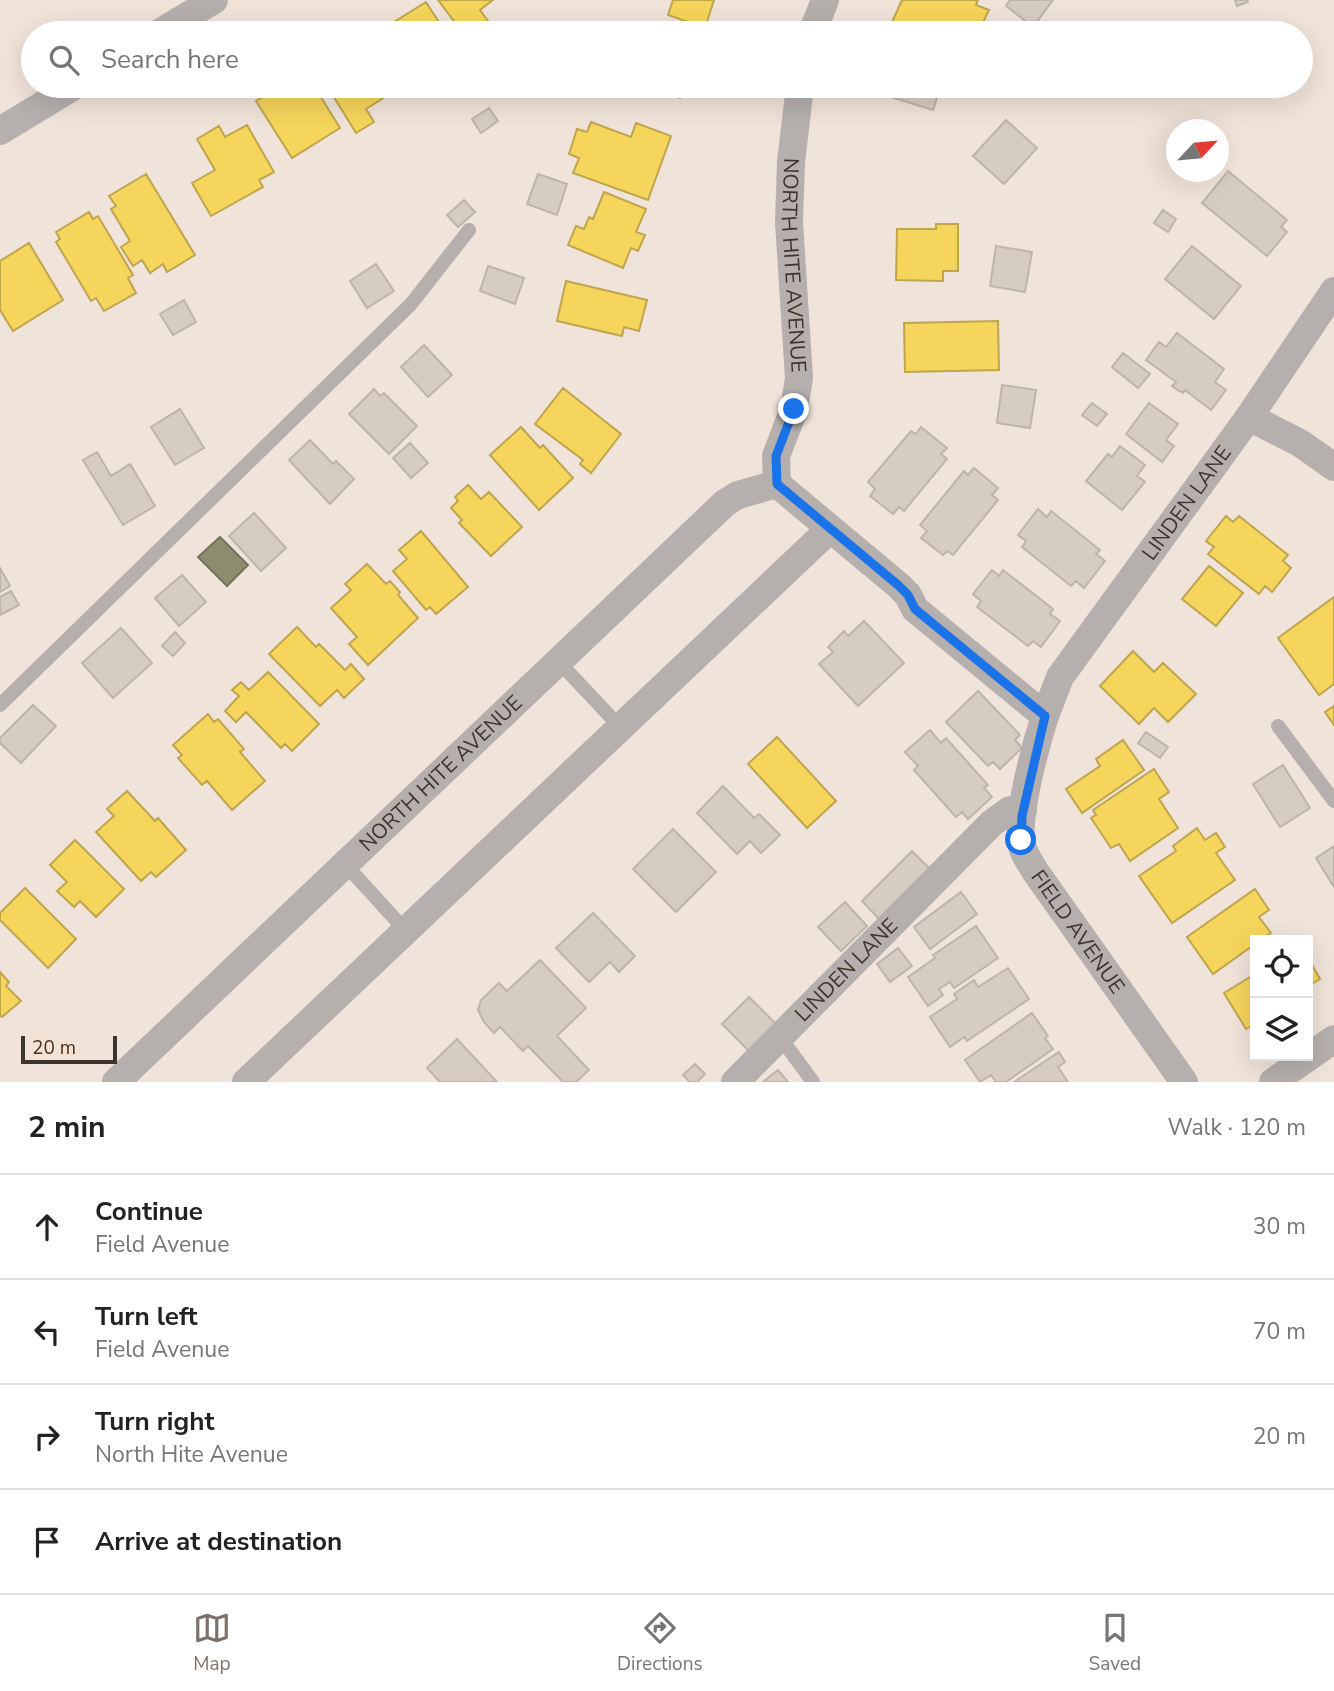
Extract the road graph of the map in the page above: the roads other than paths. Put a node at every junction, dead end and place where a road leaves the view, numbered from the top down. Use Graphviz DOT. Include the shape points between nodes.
graph roads {
  1 [pos="214,0"];
  2 [pos="825,0"];
  3 [pos="179,21"];
  4 [pos="817,21"];
  5 [pos="54,98"];
  6 [pos="799,98"];
  7 [pos="0,131"];
  8 [pos="469,230"];
  9 [pos="1334,291"];
  10 [pos="1249,418"];
  11 [pos="1334,467"];
  12 [pos="777,484"];
  13 [pos="830,529"];
  14 [pos="559,662"];
  15 [pos="0,705"];
  16 [pos="1045,716"];
  17 [pos="1278,726"];
  18 [pos="620,727"];
  19 [pos="1334,801"];
  20 [pos="1023,810"];
  21 [pos="345,864"];
  22 [pos="405,930"];
  23 [pos="780,1037"];
  24 [pos="1334,1039"];
  25 [pos="116,1082"];
  26 [pos="246,1082"];
  27 [pos="735,1082"];
  28 [pos="813,1082"];
  29 [pos="1184,1082"];
  30 [pos="1273,1082"];
  1 -- 3 [label="street"];
  2 -- 4 [label="street"];
  5 -- 7 [label="street"];
  6 -- 12 [label="street, NORTH HITE AVENUE" via="789,222 799,378 794,409 776,456"];
  8 -- 15 [label="lane" via="402,313"];
  9 -- 10 [label="street, LINDEN LANE"];
  10 -- 11 [label="street" via="1300,443"];
  10 -- 16 [label="street, LINDEN LANE" via="1060,677"];
  12 -- 13 [label="street"];
  12 -- 14 [label="street, NORTH HITE AVENUE" via="725,503"];
  13 -- 16 [label="street" via="898,585 915,609"];
  13 -- 18 [label="street"];
  14 -- 18 [label="lane"];
  14 -- 21 [label="street, NORTH HITE AVENUE"];
  16 -- 20 [label="street, FIELD AVENUE"];
  17 -- 19 [label="lane"];
  18 -- 22 [label="street"];
  20 -- 23 [label="street, LINDEN LANE" via="1010,810 992,823"];
  20 -- 29 [label="street, FIELD AVENUE" via="1023,851"];
  21 -- 22 [label="lane"];
  21 -- 25 [label="street, NORTH HITE AVENUE"];
  22 -- 26 [label="street"];
  23 -- 27 [label="street, LINDEN LANE"];
  23 -- 28 [label="lane"];
  24 -- 30 [label="street"];
}
